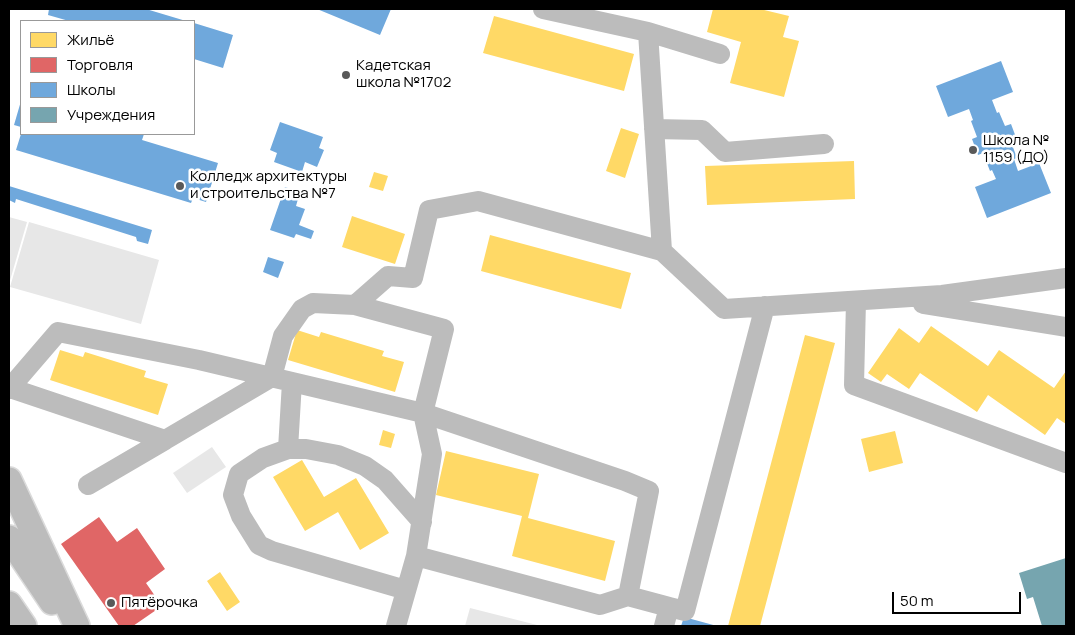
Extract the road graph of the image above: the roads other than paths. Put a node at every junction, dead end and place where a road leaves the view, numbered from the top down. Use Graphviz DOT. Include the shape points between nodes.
graph roads {
  1 [pos="543,9"];
  2 [pos="569,12"];
  3 [pos="648,32"];
  4 [pos="720,54"];
  5 [pos="654,130"];
  6 [pos="824,144"];
  7 [pos="662,251"];
  8 [pos="1066,278"];
  9 [pos="887,299"];
  10 [pos="856,301"];
  11 [pos="355,305"];
  12 [pos="765,306"];
  13 [pos="1066,327"];
  14 [pos="272,377"];
  15 [pos="292,382"];
  16 [pos="9,389"];
  17 [pos="423,413"];
  18 [pos="165,440"];
  19 [pos="288,449"];
  20 [pos="1066,463"];
  21 [pos="9,480"];
  22 [pos="88,485"];
  23 [pos="422,522"];
  24 [pos="9,538"];
  25 [pos="416,556"];
  26 [pos="406,590"];
  27 [pos="628,596"];
  28 [pos="9,604"];
  29 [pos="669,607"];
  30 [pos="24,626"];
  31 [pos="69,626"];
  32 [pos="77,626"];
  33 [pos="396,626"];
  34 [pos="664,626"];
  1 -- 2 [label="lane"];
  2 -- 3 [label="lane"];
  3 -- 4 [label="lane"];
  3 -- 5 [label="lane"];
  5 -- 6 [label="lane" via="702,130 725,152"];
  5 -- 7 [label="lane"];
  7 -- 11 [label="lane" via="478,202 429,210 413,278 388,276"];
  7 -- 12 [label="lane" via="724,309"];
  8 -- 9 [label="lane"];
  9 -- 10 [label="lane"];
  9 -- 13 [label="lane"];
  10 -- 12 [label="lane"];
  10 -- 20 [label="lane" via="854,385"];
  11 -- 14 [label="lane" via="313,303 302,309 284,336"];
  11 -- 17 [label="lane" via="444,329"];
  12 -- 29 [label="lane" via="685,611"];
  14 -- 15 [label="lane"];
  14 -- 16 [label="lane" via="58,332"];
  14 -- 18 [label="lane"];
  15 -- 17 [label="lane"];
  15 -- 19 [label="lane"];
  16 -- 18 [label="lane"];
  17 -- 23 [label="lane" via="432,454"];
  17 -- 27 [label="lane" via="649,491"];
  18 -- 22 [label="lane"];
  19 -- 23 [label="lane" via="338,455 365,466 385,480"];
  19 -- 26 [label="lane" via="263,458 239,474 233,495 241,516 259,545"];
  21 -- 32 [label="main road"];
  23 -- 25 [label="lane"];
  24 -- 31 [label="main road"];
  25 -- 26 [label="lane"];
  25 -- 27 [label="lane" via="600,605"];
  26 -- 33 [label="lane"];
  27 -- 29 [label="lane"];
  28 -- 30 [label="main road"];
  29 -- 34 [label="lane"];
}
